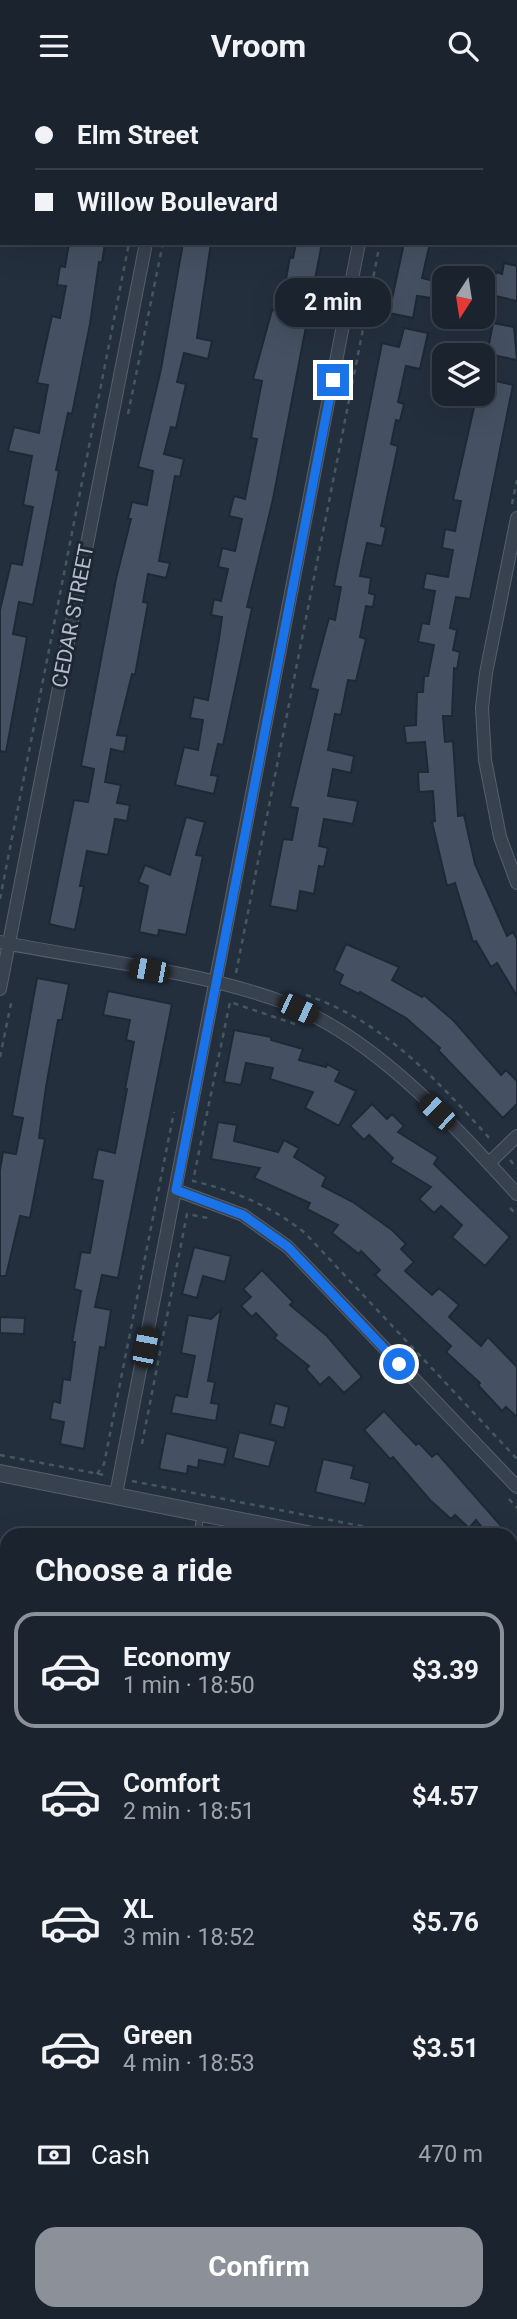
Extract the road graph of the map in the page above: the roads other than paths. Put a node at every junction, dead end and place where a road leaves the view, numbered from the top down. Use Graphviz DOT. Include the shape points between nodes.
graph roads {
  1 [pos="146,245"];
  2 [pos="359,245"];
  3 [pos="517,518"];
  4 [pos="517,883"];
  5 [pos="5,943"];
  6 [pos="216,983"];
  7 [pos="6,992"];
  8 [pos="517,1136"];
  9 [pos="489,1163"];
  10 [pos="176,1190"];
  11 [pos="517,1194"];
  12 [pos="0,1473"];
  13 [pos="118,1486"];
  14 [pos="517,1487"];
  15 [pos="201,1512"];
  16 [pos="198,1528"];
  17 [pos="257,1528"];
  1 -- 5 [label="street, CEDAR STREET"];
  2 -- 6 [label="street"];
  3 -- 4 [label="street" via="482,708 485,760 499,838"];
  5 -- 6 [label="street"];
  5 -- 7 [label="street, CEDAR STREET"];
  6 -- 9 [label="street" via="282,1001 338,1029 396,1074"];
  6 -- 10 [label="street"];
  8 -- 9 [label="street"];
  9 -- 11 [label="street"];
  10 -- 13 [label="street"];
  10 -- 14 [label="street" via="243,1215 288,1247"];
  12 -- 13 [label="street"];
  13 -- 15 [label="street"];
  15 -- 16 [label="lane"];
  15 -- 17 [label="street"];
}
